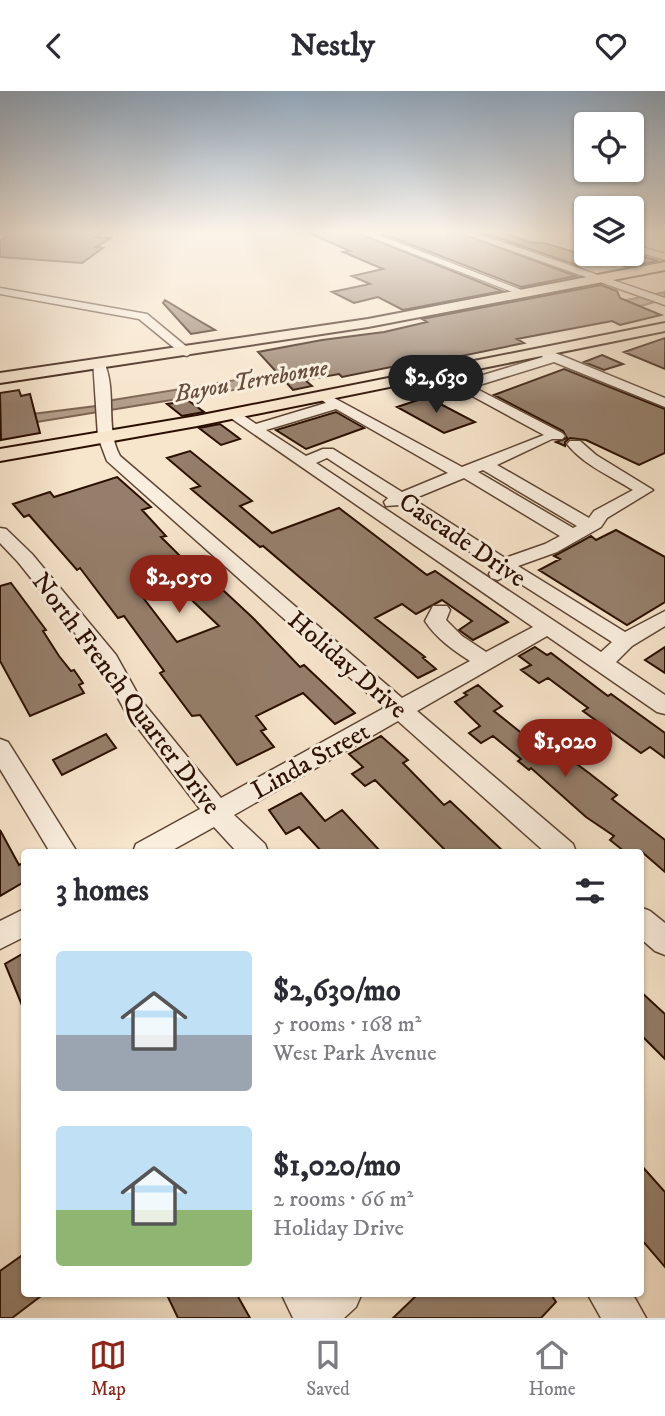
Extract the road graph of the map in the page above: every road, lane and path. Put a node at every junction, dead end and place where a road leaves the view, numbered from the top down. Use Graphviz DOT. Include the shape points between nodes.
graph roads {
  1 [pos="517,290"];
  2 [pos="544,290"];
  3 [pos="634,290"];
  4 [pos="0,291"];
  5 [pos="527,294"];
  6 [pos="665,302"];
  7 [pos="665,327"];
  8 [pos="187,352"];
  9 [pos="549,355"];
  10 [pos="98,363"];
  11 [pos="437,373"];
  12 [pos="0,378"];
  13 [pos="461,386"];
  14 [pos="330,400"];
  15 [pos="665,403"];
  16 [pos="232,414"];
  17 [pos="105,427"];
  18 [pos="254,429"];
  19 [pos="547,434"];
  20 [pos="575,445"];
  21 [pos="0,454"];
  22 [pos="590,459"];
  23 [pos="304,463"];
  24 [pos="486,465"];
  25 [pos="464,474"];
  26 [pos="402,498"];
  27 [pos="373,509"];
  28 [pos="590,526"];
  29 [pos="0,533"];
  30 [pos="571,535"];
  31 [pos="503,565"];
  32 [pos="485,585"];
  33 [pos="440,610"];
  34 [pos="665,617"];
  35 [pos="548,628"];
  36 [pos="625,641"];
  37 [pos="486,663"];
  38 [pos="602,664"];
  39 [pos="665,706"];
  40 [pos="401,710"];
  41 [pos="0,748"];
  42 [pos="217,812"];
  43 [pos="62,849"];
  44 [pos="150,849"];
  45 [pos="252,849"];
  46 [pos="560,849"];
  47 [pos="644,923"];
  48 [pos="21,924"];
  49 [pos="0,936"];
  50 [pos="665,941"];
  51 [pos="303,1297"];
  52 [pos="338,1297"];
  53 [pos="610,1297"];
  54 [pos="315,1318"];
  55 [pos="626,1318"];
  1 -- 5 [label="street"];
  2 -- 5 [label="main road"];
  3 -- 6 [label="street"];
  4 -- 8 [label="street" via="143,316"];
  5 -- 8 [label="main road"];
  7 -- 9 [label="main road"];
  8 -- 10 [label="main road"];
  9 -- 11 [label="main road"];
  9 -- 13 [label="street"];
  9 -- 15 [label="street"];
  10 -- 12 [label="main road"];
  10 -- 17 [label="street, Holiday Drive"];
  11 -- 13 [label="lane"];
  11 -- 14 [label="main road"];
  13 -- 19 [label="lane"];
  14 -- 16 [label="main road"];
  14 -- 18 [label="street"];
  14 -- 25 [label="lane"];
  16 -- 17 [label="main road"];
  16 -- 18 [label="street, Cascade Drive"];
  17 -- 21 [label="main road"];
  17 -- 40 [label="street, Holiday Drive" via="106,449 113,459"];
  18 -- 23 [label="street, Cascade Drive"];
  19 -- 22 [label="street"];
  19 -- 24 [label="street"];
  20 -- 22 [label="street"];
  22 -- 28 [label="street" via="645,490 600,515"];
  23 -- 26 [label="street" via="328,452"];
  23 -- 27 [label="street, Cascade Drive"];
  24 -- 25 [label="street"];
  24 -- 28 [label="street"];
  25 -- 26 [label="street"];
  25 -- 30 [label="street"];
  26 -- 27 [label="street"];
  26 -- 31 [label="street"];
  27 -- 32 [label="street, Cascade Drive"];
  28 -- 30 [label="street"];
  29 -- 42 [label="street, North French Quarter Drive" via="108,660 133,705"];
  30 -- 31 [label="street" via="551,548"];
  31 -- 32 [label="street"];
  31 -- 36 [label="street"];
  32 -- 35 [label="street, Cascade Drive"];
  33 -- 37 [label="lane" via="435,621"];
  34 -- 36 [label="street"];
  35 -- 37 [label="street, Linda Street"];
  35 -- 38 [label="street, Cascade Drive"];
  36 -- 38 [label="street"];
  37 -- 40 [label="street, Linda Street"];
  38 -- 39 [label="street, Cascade Drive"];
  40 -- 42 [label="street, Linda Street"];
  40 -- 46 [label="street, Holiday Drive"];
  41 -- 43 [label="street"];
  42 -- 44 [label="street, Linda Street"];
  42 -- 45 [label="street, North French Quarter Drive"];
  47 -- 50 [label="street"];
  48 -- 49 [label="street"];
  51 -- 54 [label="street"];
  52 -- 54 [label="street"];
  53 -- 55 [label="street"];
}
